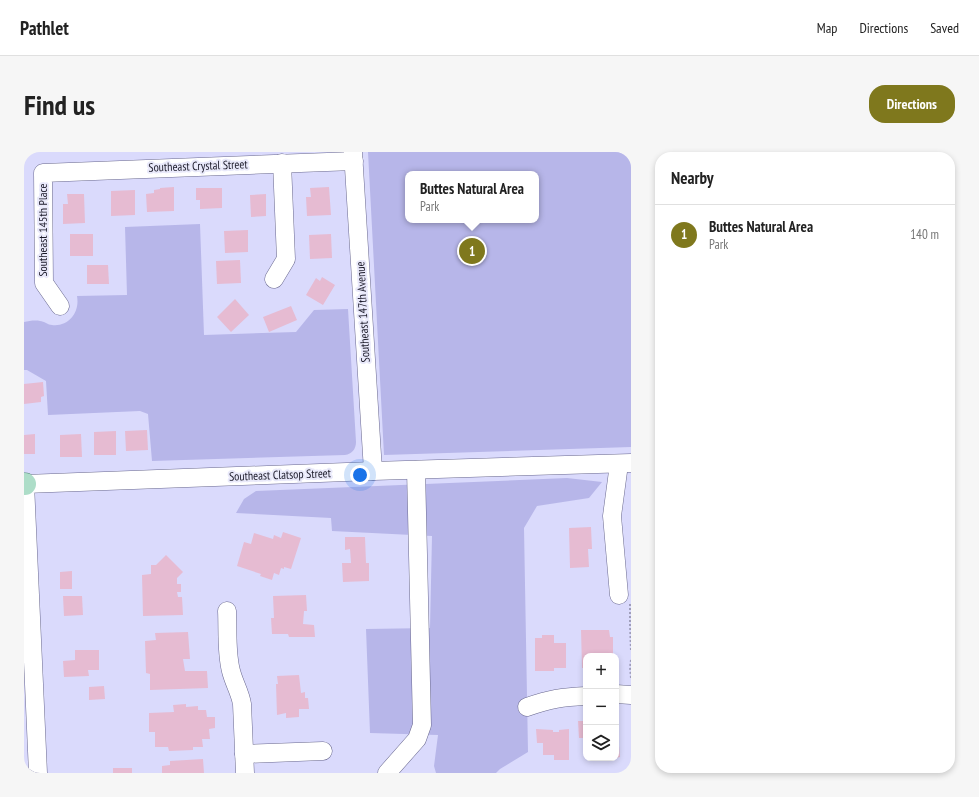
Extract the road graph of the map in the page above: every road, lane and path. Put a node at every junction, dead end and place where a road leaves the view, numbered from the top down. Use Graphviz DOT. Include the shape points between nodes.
graph roads {
  1 [pos="353,156"];
  2 [pos="282,163"];
  3 [pos="43,173"];
  4 [pos="274,279"];
  5 [pos="60,306"];
  6 [pos="625,464"];
  7 [pos="416,470"];
  8 [pos="372,471"];
  9 [pos="24,484"];
  10 [pos="619,595"];
  11 [pos="227,611"];
  12 [pos="631,651"];
  13 [pos="631,660"];
  14 [pos="631,678"];
  15 [pos="29,690"];
  16 [pos="619,694"];
  17 [pos="631,695"];
  18 [pos="583,696"];
  19 [pos="527,707"];
  20 [pos="323,751"];
  21 [pos="244,754"];
  22 [pos="38,773"];
  23 [pos="245,773"];
  24 [pos="387,773"];
  1 -- 2 [label="street, Southeast Crystal Street"];
  1 -- 8 [label="street, Southeast 147th Avenue"];
  2 -- 3 [label="street, Southeast Crystal Street"];
  2 -- 4 [label="street" via="286,259"];
  3 -- 5 [label="street, Southeast 145th Place" via="44,283"];
  6 -- 7 [label="street, Southeast Clatsop Street"];
  6 -- 10 [label="street" via="612,516"];
  7 -- 8 [label="street, Southeast Clatsop Street"];
  7 -- 24 [label="street" via="422,725 416,739"];
  8 -- 9 [label="street, Southeast Clatsop Street"];
  9 -- 15 [label="street"];
  10 -- 12 [label="path" via="630,604"];
  11 -- 21 [label="street" via="231,672 241,695"];
  13 -- 14 [label="path"];
  15 -- 22 [label="street"];
  16 -- 17 [label="street"];
  18 -- 19 [label="street" via="556,698"];
  20 -- 21 [label="street"];
  21 -- 23 [label="street"];
}
